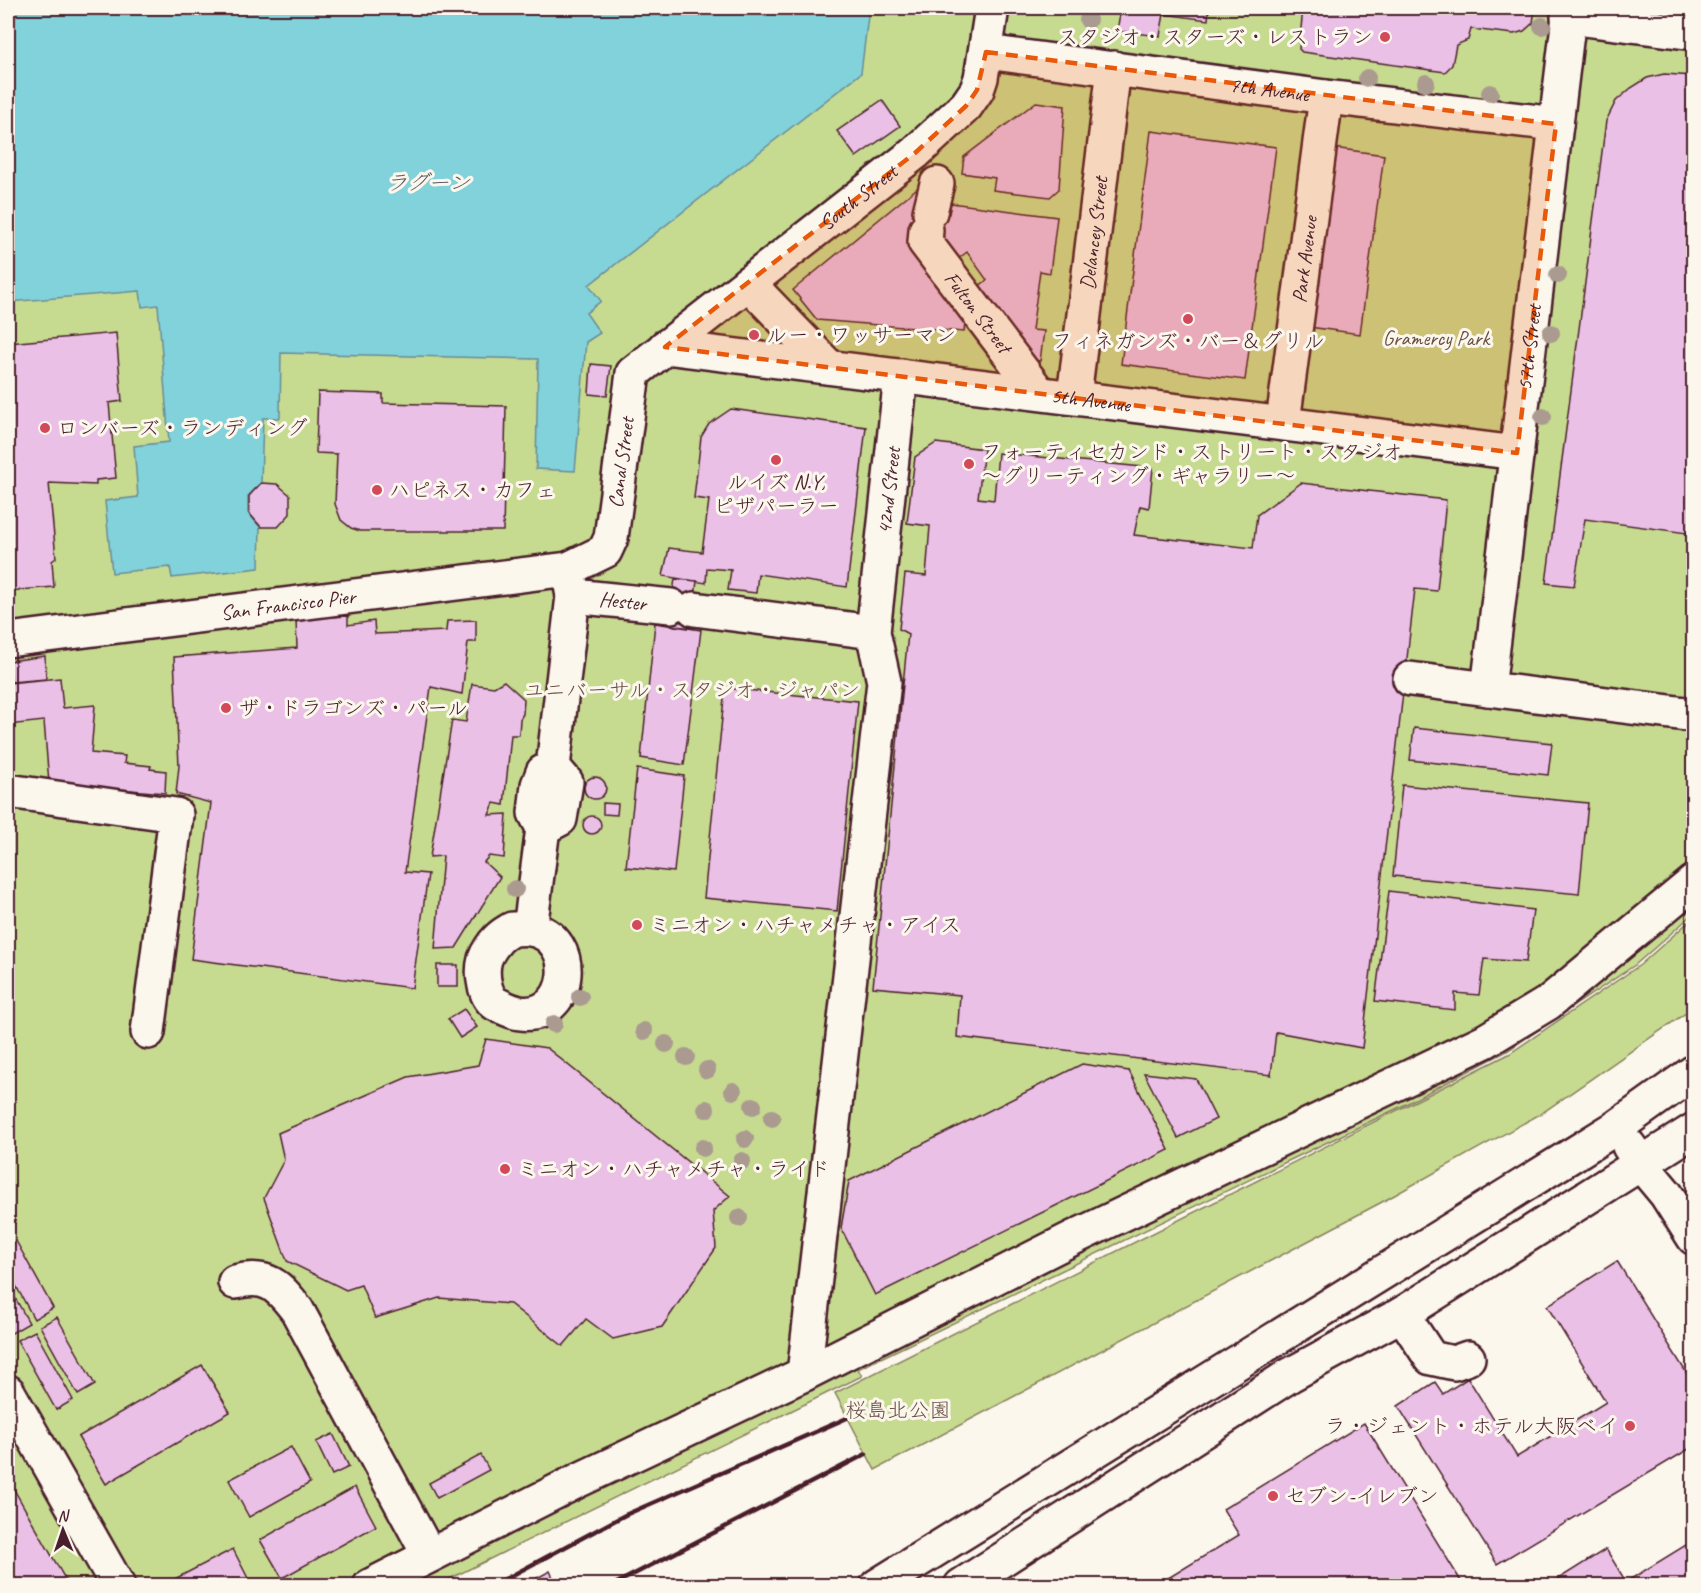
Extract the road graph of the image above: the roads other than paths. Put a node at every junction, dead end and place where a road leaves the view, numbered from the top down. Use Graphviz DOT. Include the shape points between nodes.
graph roads {
  1 [pos="992,8"];
  2 [pos="1569,12"];
  3 [pos="1694,33"];
  4 [pos="986,52"];
  5 [pos="1114,68"];
  6 [pos="1326,97"];
  7 [pos="1556,124"];
  8 [pos="931,209"];
  9 [pos="748,283"];
  10 [pos="665,347"];
  11 [pos="829,367"];
  12 [pos="901,376"];
  13 [pos="1039,393"];
  14 [pos="1074,397"];
  15 [pos="1283,422"];
  16 [pos="1517,453"];
  17 [pos="571,582"];
  18 [pos="874,619"];
  19 [pos="8,640"];
  20 [pos="1410,679"];
  21 [pos="1488,689"];
  22 [pos="1694,715"];
  23 [pos="8,791"];
  24 [pos="1694,882"];
  25 [pos="530,929"];
  26 [pos="148,1032"];
  27 [pos="1694,1072"];
  28 [pos="1617,1127"];
  29 [pos="1694,1131"];
  30 [pos="1641,1164"];
  31 [pos="1694,1238"];
  32 [pos="235,1282"];
  33 [pos="1402,1314"];
  34 [pos="1468,1358"];
  35 [pos="804,1374"];
  36 [pos="8,1392"];
  37 [pos="429,1555"];
  38 [pos="118,1586"];
  39 [pos="370,1586"];
  40 [pos="877,1586"];
  41 [pos="961,1586"];
  1 -- 4 [label="street, South Street"];
  2 -- 3 [label="street"];
  2 -- 7 [label="street, 57th Street"];
  4 -- 5 [label="street, 7th Avenue"];
  4 -- 9 [label="street, South Street" via="977,90 966,106 915,153"];
  5 -- 6 [label="street, 7th Avenue"];
  5 -- 14 [label="street, Delancey Street"];
  6 -- 7 [label="street, 7th Avenue"];
  6 -- 15 [label="street, Park Avenue"];
  7 -- 16 [label="street, 57th Street"];
  8 -- 13 [label="street, Fulton Street" via="925,242"];
  9 -- 10 [label="street, South Street"];
  9 -- 11 [label="street"];
  10 -- 11 [label="street, 5th Avenue"];
  10 -- 17 [label="street, Canal Street" via="633,373 612,538 605,551"];
  11 -- 12 [label="street, 5th Avenue"];
  12 -- 13 [label="street, 5th Avenue"];
  12 -- 18 [label="street, 42nd Street"];
  13 -- 14 [label="street, 5th Avenue"];
  14 -- 15 [label="street, 5th Avenue"];
  15 -- 16 [label="street, 5th Avenue"];
  16 -- 21 [label="street, 57th Street"];
  17 -- 18 [label="street, Hester" via="689,608"];
  17 -- 19 [label="street, San Francisco Pier"];
  17 -- 25 [label="street" via="553,767 543,771 538,785 535,813 543,828"];
  18 -- 35 [label="street, 42nd Street" via="884,682"];
  20 -- 21 [label="street"];
  21 -- 22 [label="street"];
  23 -- 26 [label="street" via="176,815"];
  24 -- 35 [label="street" via="1548,1003 1485,1041 1084,1233"];
  27 -- 28 [label="street"];
  28 -- 30 [label="street"];
  28 -- 40 [label="street"];
  29 -- 30 [label="street"];
  30 -- 31 [label="street"];
  30 -- 33 [label="street"];
  32 -- 37 [label="street" via="252,1278 271,1283 282,1290 297,1310"];
  33 -- 34 [label="street" via="1431,1358 1454,1363"];
  33 -- 41 [label="street" via="1290,1375"];
  35 -- 37 [label="street"];
  36 -- 38 [label="street"];
  37 -- 39 [label="street"];
}
